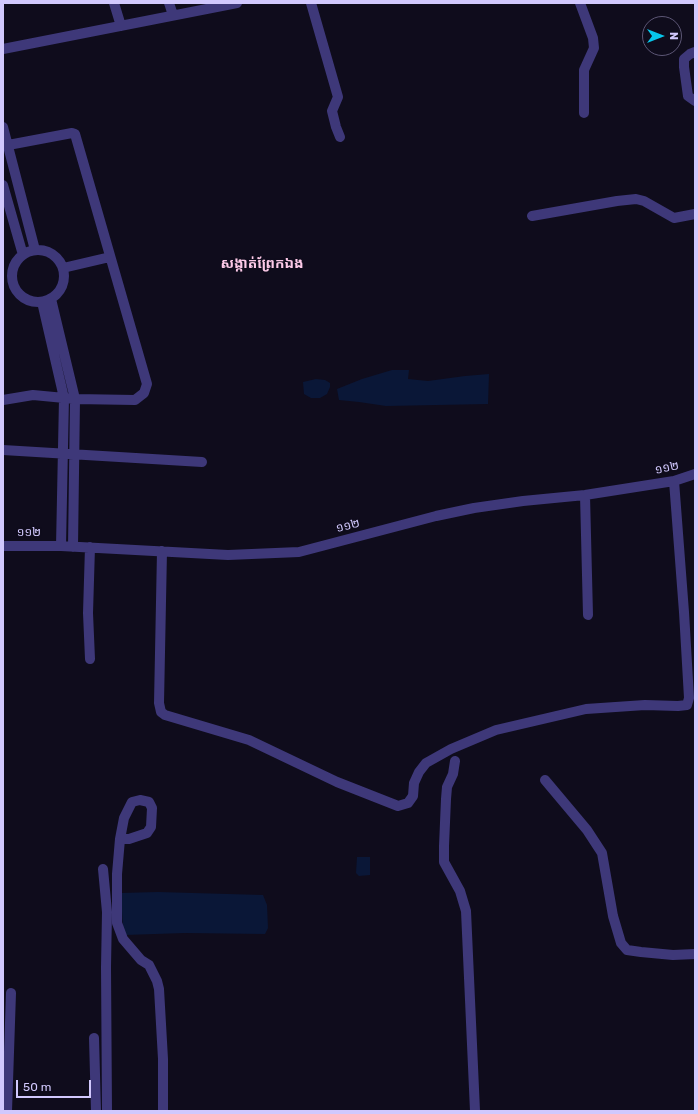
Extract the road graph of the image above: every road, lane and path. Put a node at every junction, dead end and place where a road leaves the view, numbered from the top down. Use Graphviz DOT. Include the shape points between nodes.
graph roads {
  1 [pos="114,3"];
  2 [pos="169,3"];
  3 [pos="237,3"];
  4 [pos="311,3"];
  5 [pos="580,3"];
  6 [pos="173,16"];
  7 [pos="121,26"];
  8 [pos="3,48"];
  9 [pos="695,52"];
  10 [pos="695,101"];
  11 [pos="584,113"];
  12 [pos="3,127"];
  13 [pos="340,137"];
  14 [pos="5,145"];
  15 [pos="3,185"];
  16 [pos="695,214"];
  17 [pos="532,216"];
  18 [pos="35,250"];
  19 [pos="22,254"];
  20 [pos="110,257"];
  21 [pos="63,268"];
  22 [pos="8,285"];
  23 [pos="46,301"];
  24 [pos="64,398"];
  25 [pos="75,399"];
  26 [pos="3,400"];
  27 [pos="3,450"];
  28 [pos="63,453"];
  29 [pos="75,454"];
  30 [pos="202,462"];
  31 [pos="695,474"];
  32 [pos="674,481"];
  33 [pos="585,494"];
  34 [pos="3,546"];
  35 [pos="61,546"];
  36 [pos="73,546"];
  37 [pos="90,547"];
  38 [pos="162,551"];
  39 [pos="588,615"];
  40 [pos="90,659"];
  41 [pos="455,761"];
  42 [pos="545,780"];
  43 [pos="120,839"];
  44 [pos="103,869"];
  45 [pos="695,954"];
  46 [pos="11,993"];
  47 [pos="94,1038"];
  48 [pos="7,1111"];
  49 [pos="96,1111"];
  50 [pos="108,1111"];
  51 [pos="163,1111"];
  52 [pos="475,1111"];
  1 -- 7 [label="street"];
  2 -- 6 [label="street"];
  3 -- 6 [label="street"];
  4 -- 13 [label="street" via="338,97 332,111"];
  5 -- 11 [label="street" via="593,38 594,48 584,70"];
  6 -- 7 [label="street"];
  7 -- 8 [label="street"];
  9 -- 10 [label="street" via="684,59 684,67 688,96"];
  12 -- 14 [label="street"];
  14 -- 18 [label="street"];
  14 -- 20 [label="street" via="75,134"];
  15 -- 19 [label="street"];
  16 -- 17 [label="street" via="674,218 636,199"];
  18 -- 19 [label="street"];
  18 -- 21 [label="street" via="44,250 52,254"];
  19 -- 22 [label="street" via="15,262"];
  20 -- 21 [label="street"];
  20 -- 25 [label="street" via="147,384 144,393 135,400"];
  21 -- 23 [label="street" via="64,277 58,294"];
  22 -- 23 [label="street" via="27,301"];
  23 -- 24 [label="street"];
  23 -- 25 [label="street"];
  24 -- 25 [label="street"];
  24 -- 26 [label="street" via="33,396"];
  24 -- 28 [label="street"];
  25 -- 29 [label="street"];
  27 -- 28 [label="street"];
  28 -- 29 [label="street"];
  28 -- 35 [label="street"];
  29 -- 30 [label="street"];
  29 -- 36 [label="street"];
  31 -- 32 [label="street, ១១២"];
  32 -- 33 [label="street, ១១២"];
  32 -- 38 [label="street" via="689,698 686,705 586,709 496,730 426,762 414,783 413,796 408,803 398,806 337,782 249,740 162,712 159,703"];
  33 -- 38 [label="street, ១១២" via="474,508 299,552 228,555"];
  33 -- 39 [label="street"];
  34 -- 35 [label="street, ១១២"];
  35 -- 36 [label="street, ១១២"];
  36 -- 37 [label="street, ១១២"];
  37 -- 38 [label="street, ១១២"];
  37 -- 40 [label="street"];
  41 -- 52 [label="street" via="446,799 444,862 460,891 466,911"];
  42 -- 45 [label="street" via="587,830 602,853 613,916 621,943 627,950 673,955"];
  43 -- 51 [label="street" via="117,923 122,939 149,965 158,981"];
  44 -- 50 [label="street" via="107,912"];
  46 -- 48 [label="street"];
  47 -- 49 [label="street"];
}
